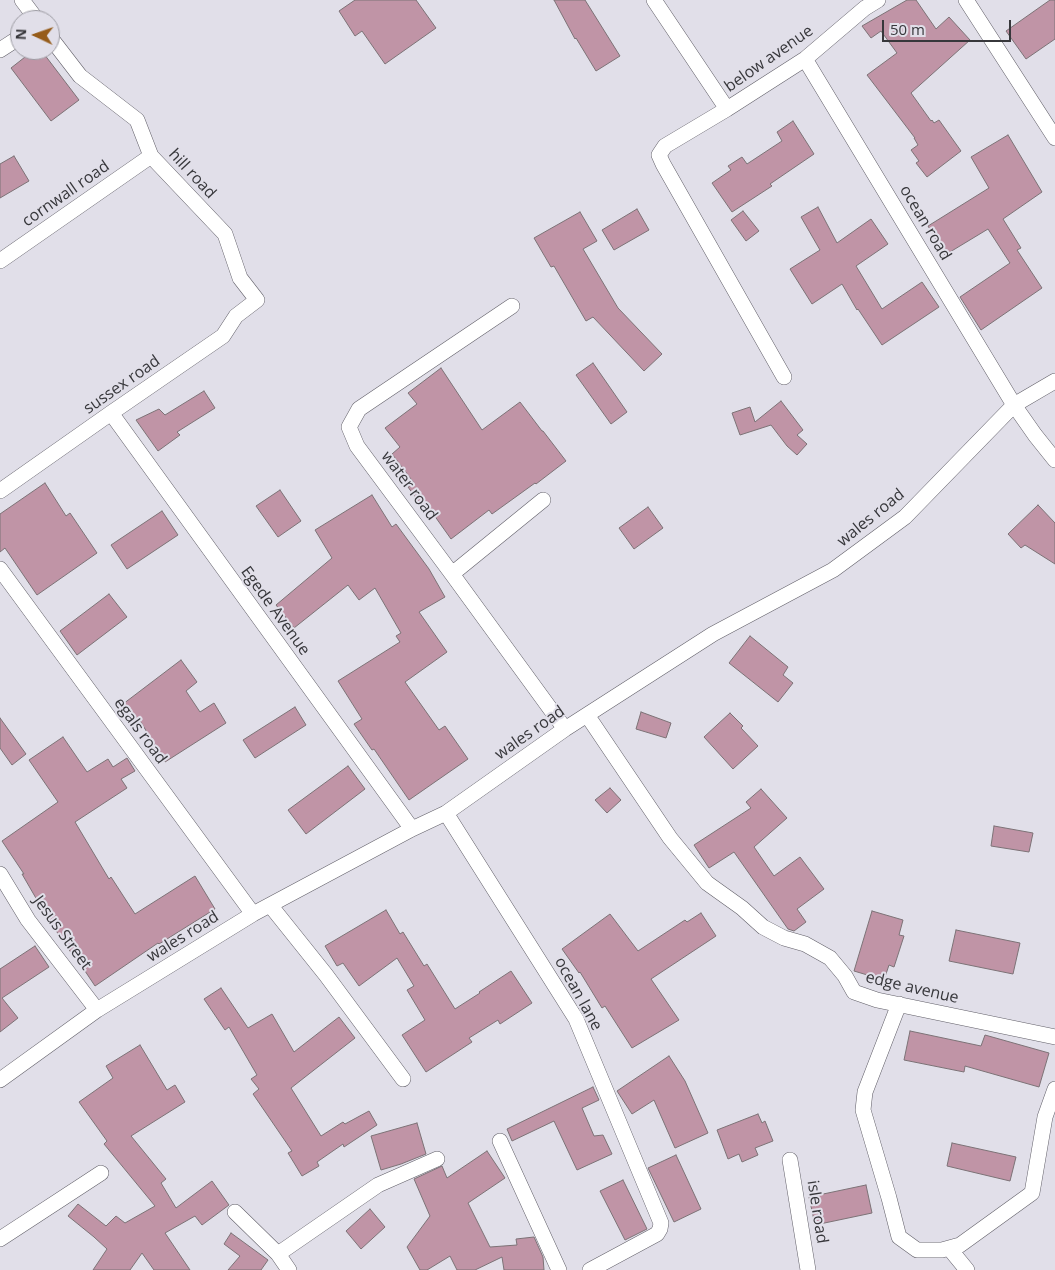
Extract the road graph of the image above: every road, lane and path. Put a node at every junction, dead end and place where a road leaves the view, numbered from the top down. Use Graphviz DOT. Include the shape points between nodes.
graph roads {
  1 [pos="654,0"];
  2 [pos="966,0"];
  3 [pos="868,3"];
  4 [pos="60,51"];
  5 [pos="805,59"];
  6 [pos="727,109"];
  7 [pos="1055,138"];
  8 [pos="151,156"];
  9 [pos="0,261"];
  10 [pos="257,300"];
  11 [pos="512,306"];
  12 [pos="784,377"];
  13 [pos="1055,381"];
  14 [pos="1014,405"];
  15 [pos="110,413"];
  16 [pos="1055,460"];
  17 [pos="0,492"];
  18 [pos="543,500"];
  19 [pos="0,569"];
  20 [pos="452,574"];
  21 [pos="587,715"];
  22 [pos="565,729"];
  23 [pos="446,813"];
  24 [pos="412,829"];
  25 [pos="0,874"];
  26 [pos="270,905"];
  27 [pos="253,914"];
  28 [pos="899,1004"];
  29 [pos="97,1010"];
  30 [pos="1055,1037"];
  31 [pos="403,1079"];
  32 [pos="0,1080"];
  33 [pos="1055,1089"];
  34 [pos="500,1140"];
  35 [pos="437,1159"];
  36 [pos="790,1160"];
  37 [pos="101,1173"];
  38 [pos="235,1212"];
  39 [pos="0,1239"];
  40 [pos="950,1248"];
  41 [pos="278,1254"];
  42 [pos="289,1270"];
  43 [pos="559,1270"];
  44 [pos="590,1270"];
  45 [pos="808,1270"];
  46 [pos="967,1270"];
  1 -- 6 [label="street"];
  2 -- 7 [label="street"];
  3 -- 5 [label="street, below avenue"];
  4 -- 8 [label="street, hill road" via="80,76 137,120"];
  5 -- 6 [label="street, below avenue"];
  5 -- 14 [label="street, ocean road"];
  6 -- 12 [label="street, below avenue" via="665,146 659,155"];
  8 -- 9 [label="street, cornwall road"];
  8 -- 10 [label="street, hill road" via="225,234 240,278"];
  10 -- 15 [label="street, sussex road" via="236,316 223,336"];
  11 -- 20 [label="street, water road" via="359,409 349,427 357,446"];
  13 -- 14 [label="street, wales road"];
  14 -- 16 [label="street, ocean road"];
  14 -- 21 [label="street, wales road" via="905,517 833,570 713,634"];
  15 -- 17 [label="street, sussex road"];
  15 -- 24 [label="street, Egede Avenue"];
  18 -- 20 [label="street"];
  19 -- 27 [label="street, egals road"];
  20 -- 22 [label="street, water road"];
  21 -- 22 [label="street, wales road"];
  21 -- 28 [label="street, edge avenue" via="670,838 707,883 763,927 830,958 854,992"];
  22 -- 23 [label="street, wales road"];
  23 -- 24 [label="street, wales road"];
  23 -- 44 [label="street, ocean lane" via="576,1019 661,1223 657,1234"];
  24 -- 26 [label="street, wales road"];
  25 -- 29 [label="street, Jesus Street" via="28,920"];
  26 -- 27 [label="street, wales road"];
  26 -- 31 [label="street"];
  27 -- 29 [label="street, wales road"];
  28 -- 30 [label="street, edge avenue"];
  28 -- 40 [label="street" via="866,1092 863,1110 899,1237 917,1250"];
  29 -- 32 [label="street, wales road"];
  33 -- 40 [label="street" via="1045,1117 1032,1193 960,1246"];
  34 -- 43 [label="street"];
  35 -- 41 [label="street" via="378,1184"];
  36 -- 45 [label="street, isle road"];
  37 -- 39 [label="street"];
  38 -- 41 [label="street"];
  40 -- 46 [label="street"];
  41 -- 42 [label="street"];
}
